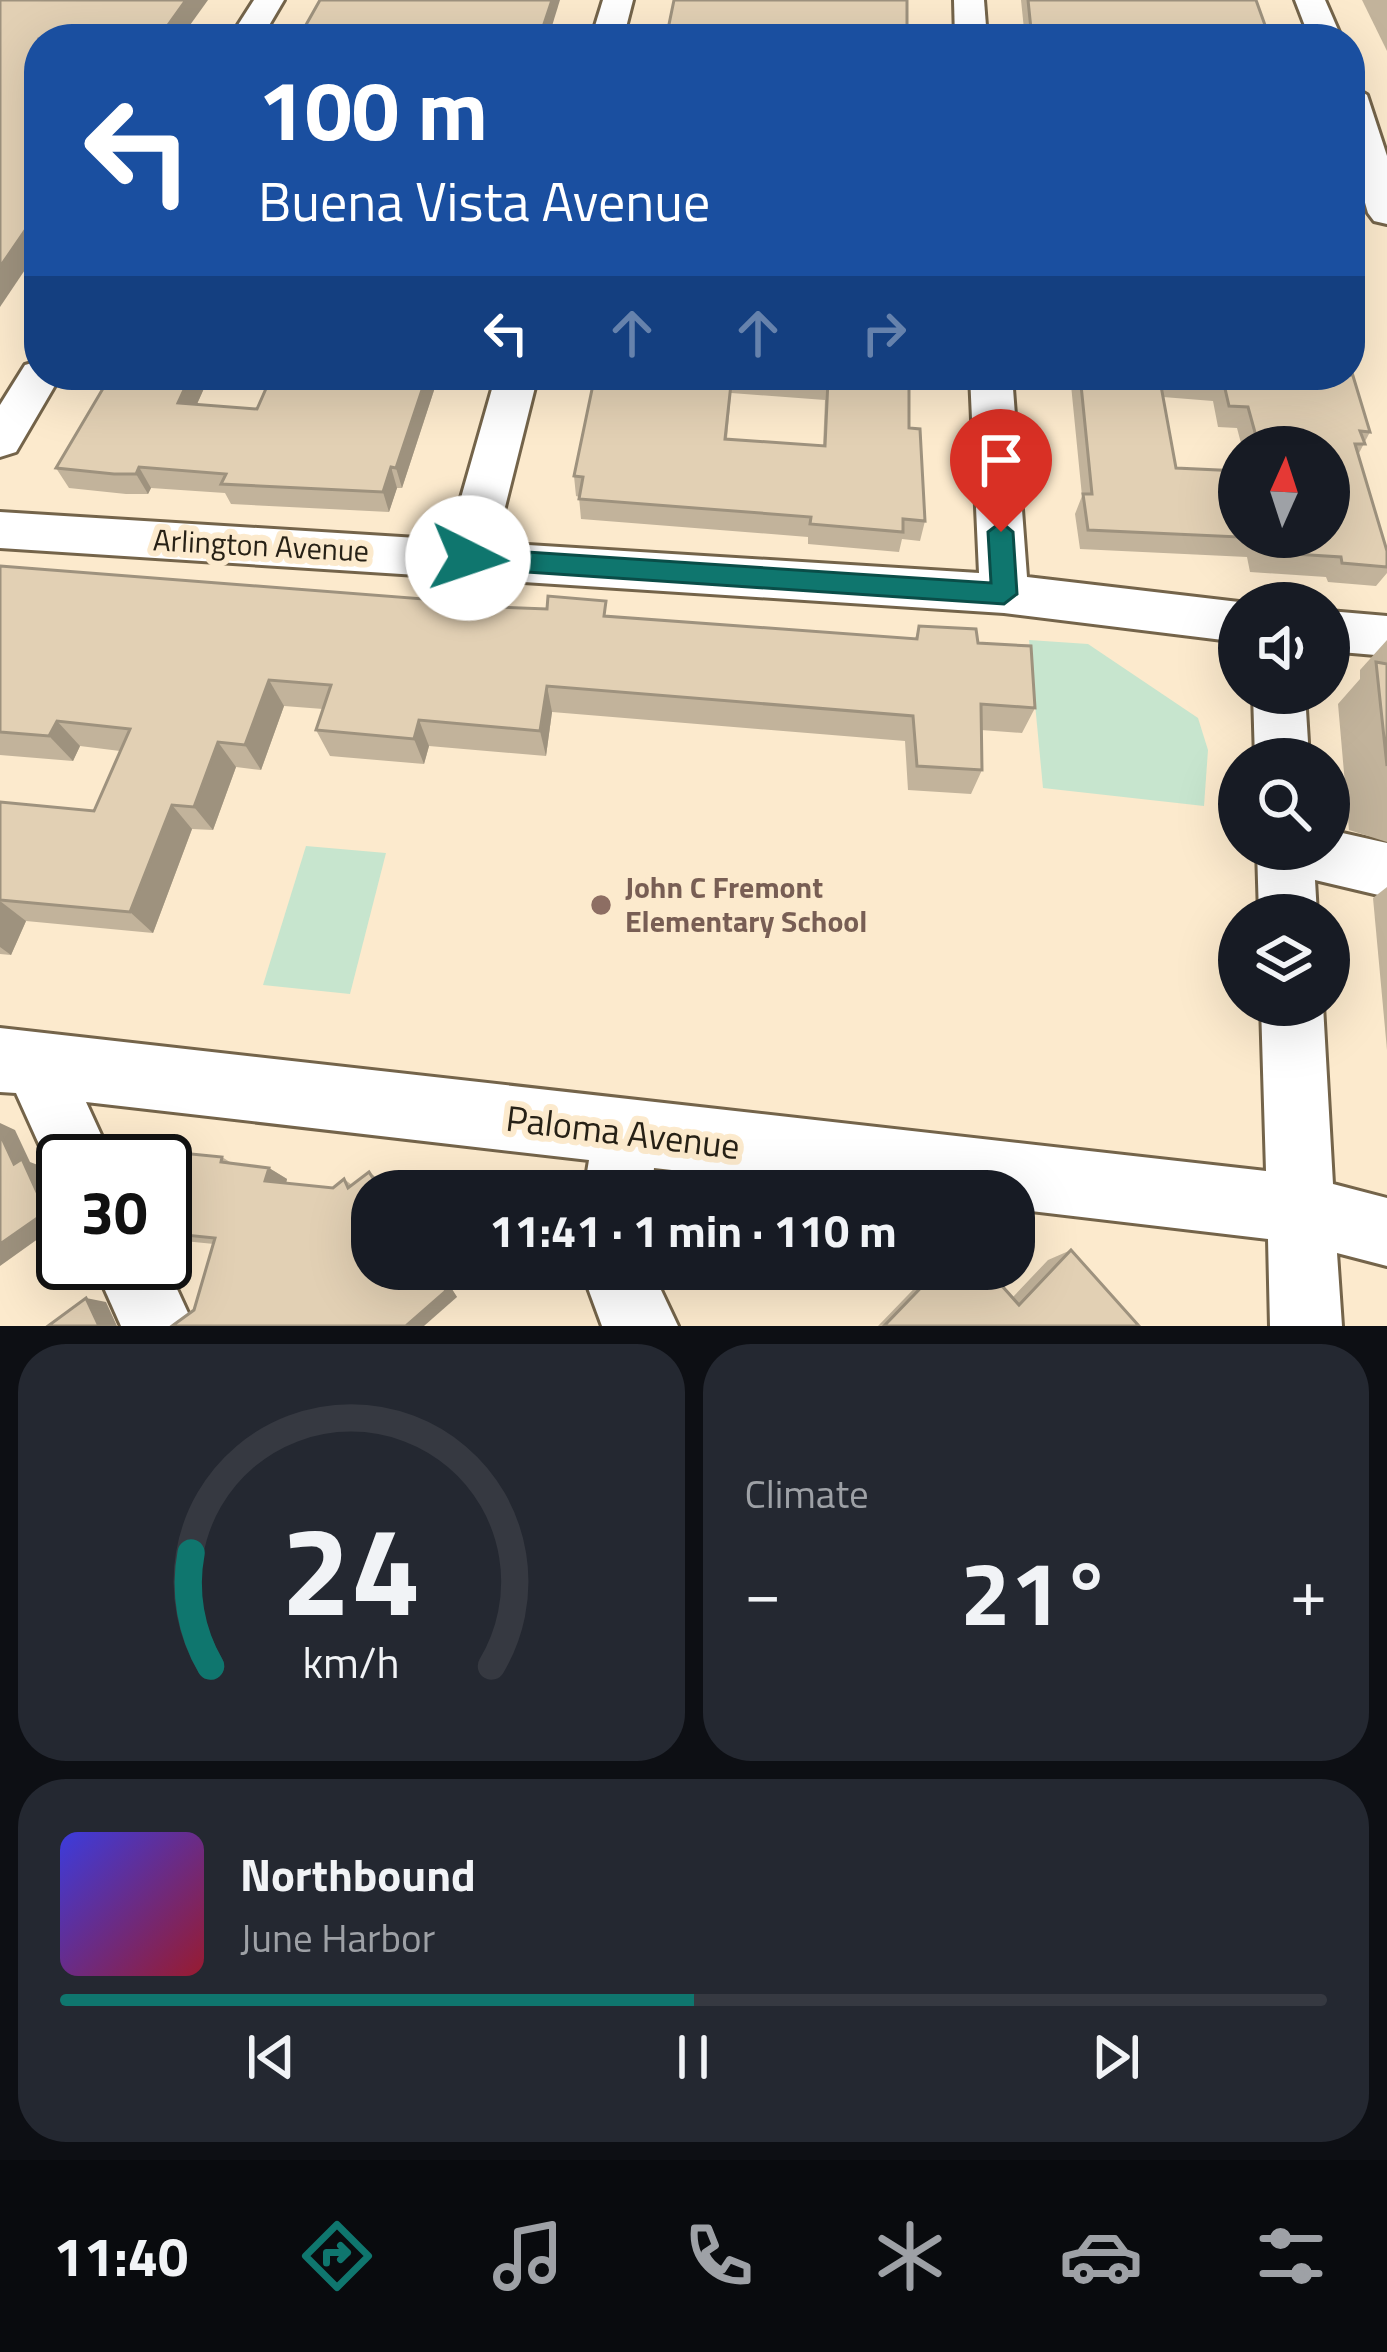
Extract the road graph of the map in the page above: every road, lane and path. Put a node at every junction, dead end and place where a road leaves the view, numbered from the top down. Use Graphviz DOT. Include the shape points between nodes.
graph roads {
  1 [pos="1365,143"];
  2 [pos="1387,213"];
  3 [pos="31,390"];
  4 [pos="513,390"];
  5 [pos="993,390"];
  6 [pos="0,441"];
  7 [pos="0,530"];
  8 [pos="468,558"];
  9 [pos="1004,594"];
  10 [pos="1218,619"];
  11 [pos="1350,632"];
  12 [pos="1387,635"];
  13 [pos="1350,861"];
  14 [pos="1387,870"];
  15 [pos="1293,1026"];
  16 [pos="17,1062"];
  17 [pos="63,1134"];
  18 [pos="621,1162"];
  19 [pos="1301,1209"];
  20 [pos="1387,1232"];
  21 [pos="141,1290"];
  22 [pos="621,1290"];
  23 [pos="158,1326"];
  24 [pos="642,1326"];
  25 [pos="1306,1326"];
  1 -- 2 [label="street"];
  3 -- 6 [label="street"];
  4 -- 8 [label="street"];
  5 -- 9 [label="street"];
  7 -- 8 [label="street, Arlington Avenue"];
  8 -- 9 [label="street, Arlington Avenue"];
  9 -- 10 [label="street, Arlington Avenue"];
  11 -- 12 [label="street"];
  13 -- 14 [label="street"];
  15 -- 19 [label="street"];
  16 -- 17 [label="street"];
  16 -- 18 [label="street, Paloma Avenue"];
  18 -- 19 [label="street, Paloma Avenue"];
  19 -- 20 [label="street, Paloma Avenue"];
  19 -- 25 [label="street"];
  21 -- 23 [label="street"];
  22 -- 24 [label="street"];
}
